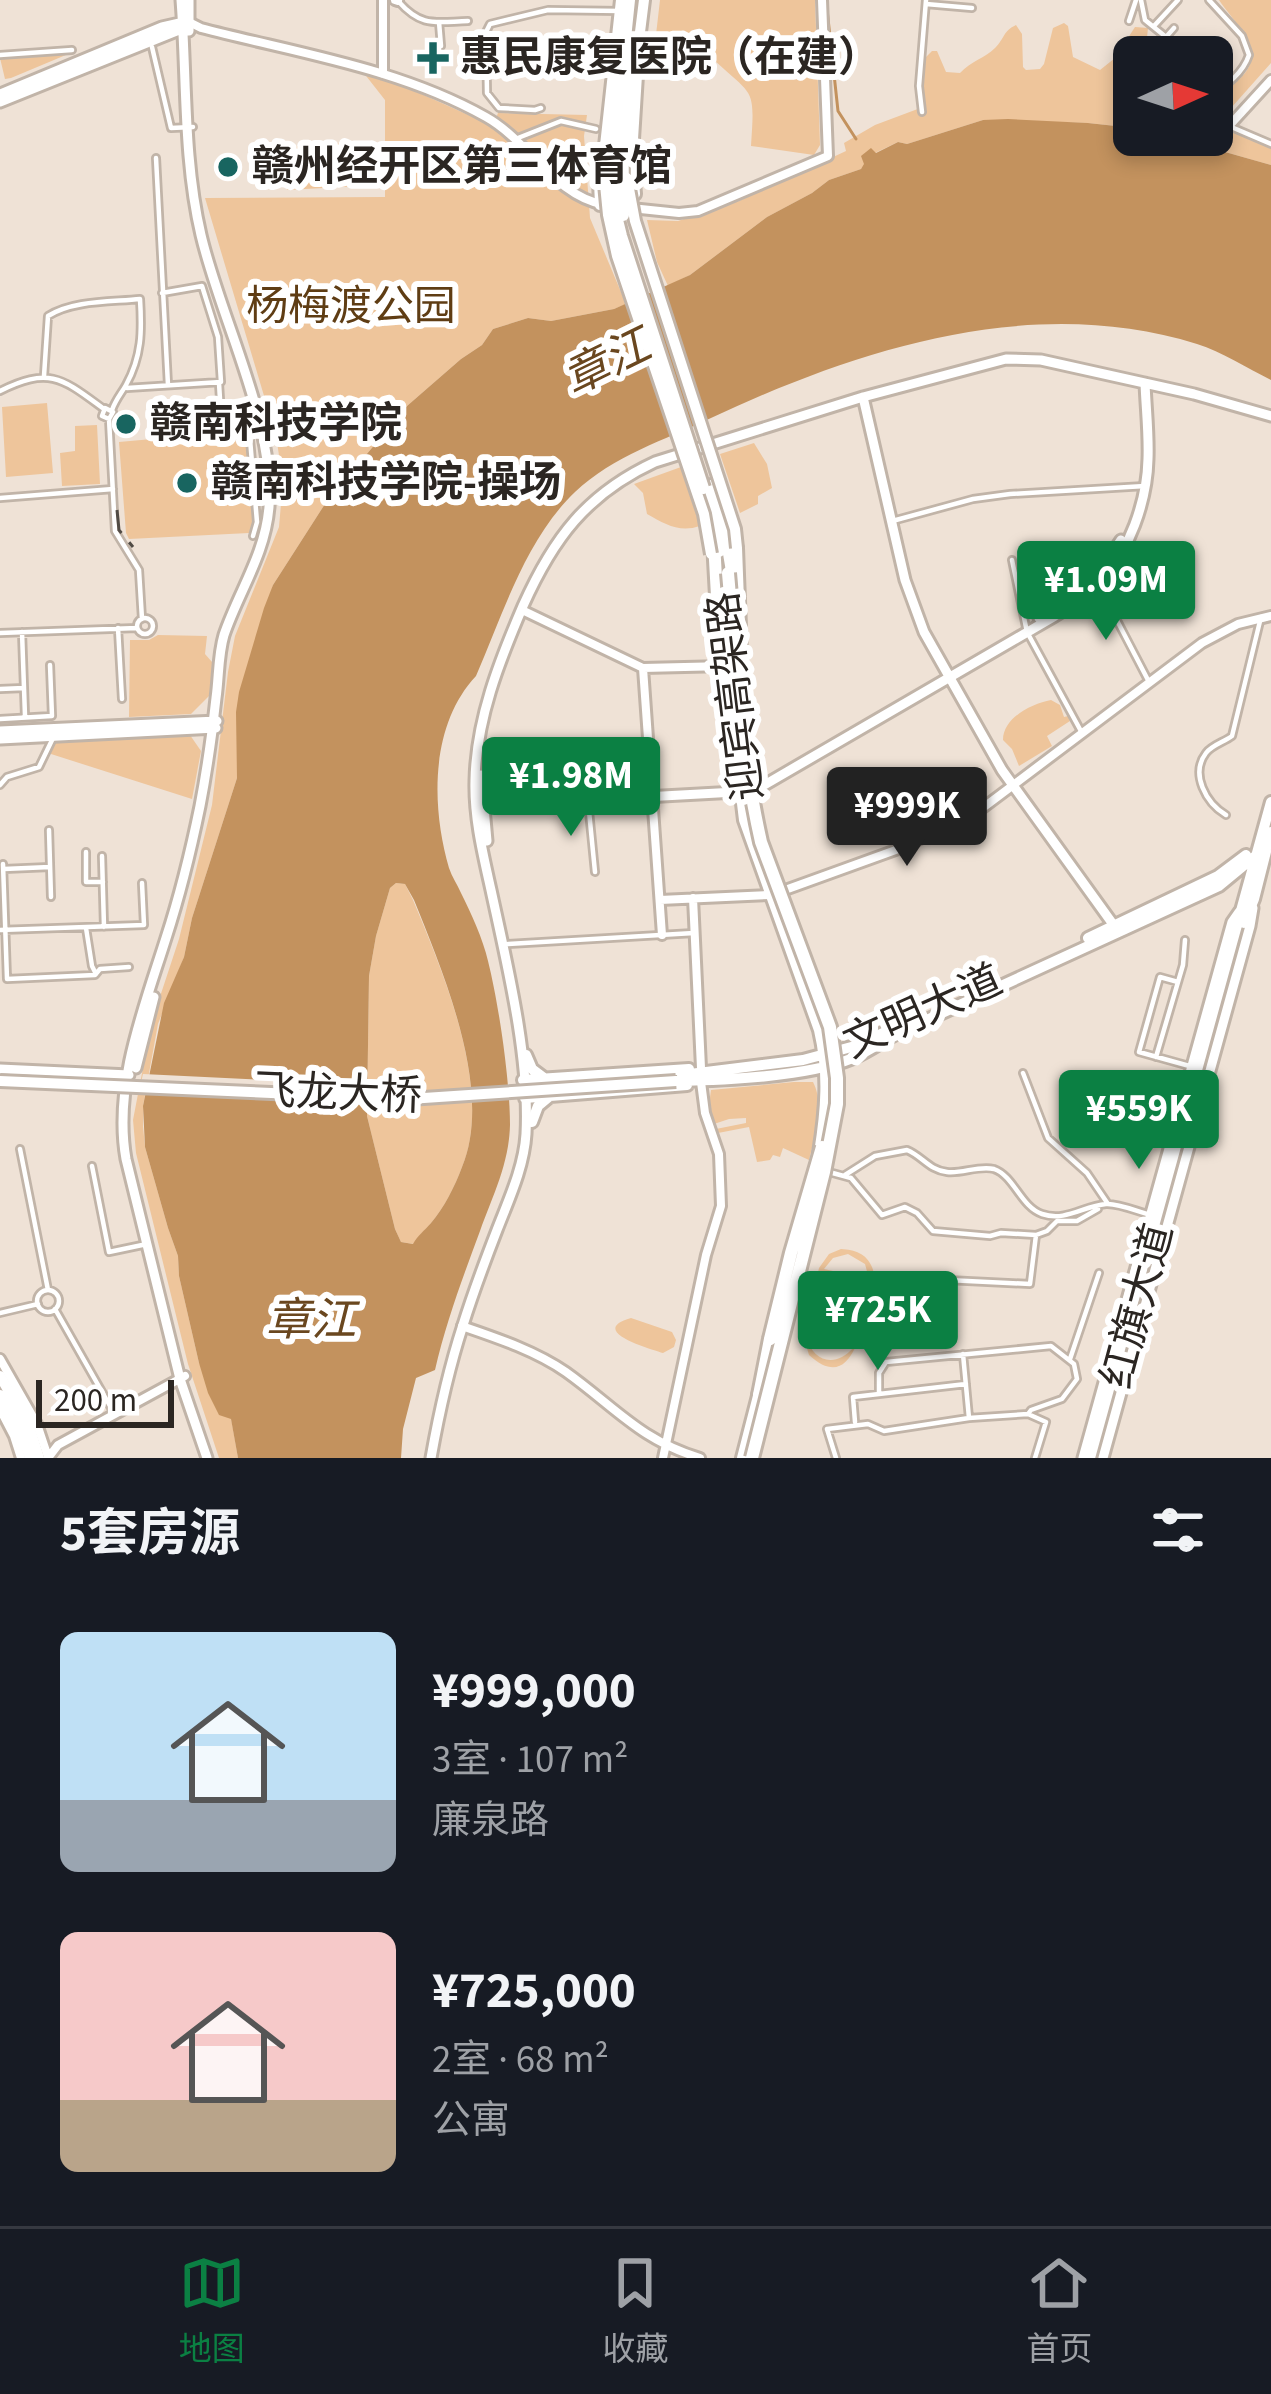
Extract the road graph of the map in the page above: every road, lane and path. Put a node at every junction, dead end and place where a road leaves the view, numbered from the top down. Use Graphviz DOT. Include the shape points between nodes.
graph roads {
  1 [pos="182,0"];
  2 [pos="644,0"];
  3 [pos="822,0"];
  4 [pos="1139,0"];
  5 [pos="1178,0"];
  6 [pos="1209,0"];
  7 [pos="389,1"];
  8 [pos="926,2"];
  9 [pos="626,3"];
  10 [pos="971,8"];
  11 [pos="469,21"];
  12 [pos="1129,21"];
  13 [pos="439,22"];
  14 [pos="189,26"];
  15 [pos="1154,26"];
  16 [pos="162,27"];
  17 [pos="1174,28"];
  18 [pos="147,46"];
  19 [pos="441,46"];
  20 [pos="72,50"];
  21 [pos="184,51"];
  22 [pos="638,53"];
  23 [pos="0,55"];
  24 [pos="615,57"];
  25 [pos="381,73"];
  26 [pos="1233,79"];
  27 [pos="1271,80"];
  28 [pos="0,98"];
  29 [pos="541,108"];
  30 [pos="615,109"];
  31 [pos="922,112"];
  32 [pos="1233,122"];
  33 [pos="191,128"];
  34 [pos="1233,128"];
  35 [pos="596,129"];
  36 [pos="513,139"];
  37 [pos="1271,144"];
  38 [pos="156,158"];
  39 [pos="615,164"];
  40 [pos="600,205"];
  41 [pos="625,214"];
  42 [pos="162,292"];
  43 [pos="44,376"];
  44 [pos="219,382"];
  45 [pos="1142,385"];
  46 [pos="167,386"];
  47 [pos="125,388"];
  48 [pos="0,391"];
  49 [pos="227,399"];
  50 [pos="866,400"];
  51 [pos="108,410"];
  52 [pos="1271,420"];
  53 [pos="707,452"];
  54 [pos="1142,486"];
  55 [pos="113,489"];
  56 [pos="0,497"];
  57 [pos="896,520"];
  58 [pos="254,536"];
  59 [pos="724,549"];
  60 [pos="1012,560"];
  61 [pos="729,570"];
  62 [pos="1098,584"];
  63 [pos="717,596"];
  64 [pos="524,612"];
  65 [pos="1266,617"];
  66 [pos="142,619"];
  67 [pos="739,623"];
  68 [pos="118,628"];
  69 [pos="137,628"];
  70 [pos="1027,630"];
  71 [pos="22,632"];
  72 [pos="0,633"];
  73 [pos="50,665"];
  74 [pos="726,666"];
  75 [pos="643,668"];
  76 [pos="950,675"];
  77 [pos="1150,683"];
  78 [pos="24,688"];
  79 [pos="0,689"];
  80 [pos="122,699"];
  81 [pos="25,718"];
  82 [pos="0,719"];
  83 [pos="215,725"];
  84 [pos="1082,733"];
  85 [pos="0,735"];
  86 [pos="54,736"];
  87 [pos="1015,784"];
  88 [pos="0,785"];
  89 [pos="754,789"];
  90 [pos="739,791"];
  91 [pos="653,795"];
  92 [pos="588,801"];
  93 [pos="1271,802"];
  94 [pos="479,803"];
  95 [pos="1226,815"];
  96 [pos="49,830"];
  97 [pos="1267,841"];
  98 [pos="86,852"];
  99 [pos="102,856"];
  100 [pos="50,867"];
  101 [pos="595,872"];
  102 [pos="1266,878"];
  103 [pos="103,882"];
  104 [pos="142,883"];
  105 [pos="1219,886"];
  106 [pos="785,890"];
  107 [pos="770,896"];
  108 [pos="51,897"];
  109 [pos="693,898"];
  110 [pos="660,899"];
  111 [pos="1243,908"];
  112 [pos="104,927"];
  113 [pos="1119,927"];
  114 [pos="86,928"];
  115 [pos="3,930"];
  116 [pos="694,933"];
  117 [pos="662,935"];
  118 [pos="1185,940"];
  119 [pos="508,944"];
  120 [pos="129,968"];
  121 [pos="96,974"];
  122 [pos="1178,982"];
  123 [pos="526,1055"];
  124 [pos="1156,1057"];
  125 [pos="825,1061"];
  126 [pos="841,1063"];
  127 [pos="1195,1067"];
  128 [pos="716,1070"];
  129 [pos="1023,1073"];
  130 [pos="129,1075"];
  131 [pos="701,1075"];
  132 [pos="0,1078"];
  133 [pos="547,1078"];
  134 [pos="676,1078"];
  135 [pos="526,1080"];
  136 [pos="126,1091"];
  137 [pos="550,1096"];
  138 [pos="527,1098"];
  139 [pos="532,1122"];
  140 [pos="826,1135"];
  141 [pos="20,1149"];
  142 [pos="92,1166"];
  143 [pos="827,1172"];
  144 [pos="845,1175"];
  145 [pos="1108,1204"];
  146 [pos="1154,1216"];
  147 [pos="1036,1234"];
  148 [pos="147,1244"];
  149 [pos="1100,1273"];
  150 [pos="927,1279"];
  151 [pos="48,1290"];
  152 [pos="38,1304"];
  153 [pos="55,1309"];
  154 [pos="0,1313"];
  155 [pos="465,1327"];
  156 [pos="963,1354"];
  157 [pos="0,1359"];
  158 [pos="1070,1359"];
  159 [pos="0,1376"];
  160 [pos="183,1378"];
  161 [pos="966,1384"];
  162 [pos="880,1393"];
  163 [pos="0,1394"];
  164 [pos="759,1394"];
  165 [pos="0,1409"];
  166 [pos="114,1413"];
  167 [pos="1028,1414"];
  168 [pos="969,1418"];
  169 [pos="856,1425"];
  170 [pos="32,1434"];
  171 [pos="44,1441"];
  172 [pos="58,1445"];
  173 [pos="665,1447"];
  174 [pos="29,1458"];
  175 [pos="48,1458"];
  176 [pos="210,1458"];
  177 [pos="433,1458"];
  178 [pos="663,1458"];
  179 [pos="700,1458"];
  180 [pos="749,1458"];
  181 [pos="836,1458"];
  182 [pos="1035,1458"];
  183 [pos="1093,1458"];
  1 -- 14 [label="main road"];
  1 -- 16 [label="main road"];
  2 -- 22 [label="main road"];
  3 -- 41 [label="street" via="828,156 698,211"];
  4 -- 12 [label="street"];
  4 -- 15 [label="street"];
  5 -- 15 [label="street"];
  6 -- 26 [label="street" via="1249,55"];
  7 -- 13 [label="street"];
  7 -- 25 [label="street"];
  8 -- 10 [label="street"];
  8 -- 31 [label="street"];
  9 -- 24 [label="main road"];
  9 -- 29 [label="street" via="490,24 487,93 499,108"];
  9 -- 30 [label="highway"];
  11 -- 13 [label="street"];
  13 -- 19 [label="street"];
  14 -- 16 [label="main road"];
  14 -- 18 [label="main road"];
  14 -- 21 [label="main road"];
  14 -- 25 [label="street"];
  14 -- 33 [label="main road"];
  15 -- 17 [label="street" via="1166,37"];
  16 -- 28 [label="main road"];
  18 -- 21 [label="main road" via="172,40"];
  18 -- 28 [label="main road"];
  18 -- 33 [label="street" via="170,128"];
  20 -- 23 [label="street"];
  21 -- 33 [label="main road"];
  22 -- 39 [label="highway"];
  22 -- 41 [label="main road"];
  24 -- 30 [label="main road"];
  24 -- 39 [label="highway"];
  25 -- 36 [label="street" via="492,120"];
  27 -- 32 [label="street"];
  30 -- 39 [label="highway"];
  30 -- 40 [label="main road" via="600,127"];
  33 -- 83 [label="main road" via="199,218 274,482 270,532 229,636"];
  34 -- 37 [label="street"];
  35 -- 36 [label="street" via="561,122"];
  36 -- 40 [label="street" via="567,188"];
  38 -- 42 [label="street"];
  39 -- 41 [label="highway, bridge"];
  39 -- 59 [label="main road, bridge" via="731,515"];
  39 -- 59 [label="main road, bridge" via="608,215 617,256 700,503"];
  40 -- 41 [label="street"];
  41 -- 59 [label="highway, bridge" via="707,487 724,518"];
  42 -- 44 [label="street" via="202,286 218,337"];
  42 -- 46 [label="street"];
  43 -- 47 [label="street" via="52,311 140,299 142,344"];
  43 -- 48 [label="street"];
  43 -- 51 [label="street"];
  44 -- 46 [label="street"];
  44 -- 49 [label="street"];
  44 -- 58 [label="street" via="223,430 250,439"];
  45 -- 50 [label="main road" via="1007,364"];
  45 -- 52 [label="main road"];
  45 -- 54 [label="main road"];
  46 -- 47 [label="street"];
  47 -- 51 [label="street"];
  50 -- 53 [label="main road"];
  50 -- 57 [label="main road"];
  50 -- 76 [label="main road" via="909,594"];
  51 -- 55 [label="street"];
  53 -- 59 [label="main road, bridge" via="729,524"];
  53 -- 64 [label="main road" via="645,471 590,509"];
  54 -- 57 [label="street" via="973,499"];
  54 -- 62 [label="main road" via="1131,532"];
  54 -- 70 [label="main road" via="1106,565"];
  55 -- 56 [label="street"];
  55 -- 66 [label="street" via="115,531 139,570"];
  57 -- 76 [label="main road" via="918,606"];
  59 -- 61 [label="highway, 迎宾高架路"];
  59 -- 63 [label="highway"];
  59 -- 67 [label="highway"];
  60 -- 70 [label="street"];
  61 -- 67 [label="main road"];
  61 -- 140 [label="highway, 迎宾高架路, bridge" via="749,816 829,1047"];
  61 -- 180 [label="highway, 迎宾高架路, bridge" via="755,816 830,1027 837,1078 824,1172"];
  62 -- 70 [label="main road"];
  62 -- 77 [label="street"];
  63 -- 74 [label="main road, 文明大道"];
  64 -- 75 [label="street"];
  64 -- 94 [label="main road" via="488,717"];
  65 -- 77 [label="street" via="1215,634"];
  65 -- 95 [label="street" via="1234,731 1206,754 1198,776"];
  66 -- 69 [label="street"];
  66 -- 69 [label="street" via="152,621 152,630"];
  67 -- 89 [label="main road"];
  68 -- 69 [label="street"];
  68 -- 71 [label="street"];
  68 -- 80 [label="street"];
  70 -- 76 [label="main road"];
  70 -- 84 [label="street"];
  71 -- 72 [label="street"];
  71 -- 78 [label="street"];
  73 -- 81 [label="street" via="52,716"];
  74 -- 75 [label="street"];
  74 -- 90 [label="main road, 文明大道"];
  75 -- 91 [label="street"];
  76 -- 87 [label="main road"];
  76 -- 89 [label="main road"];
  77 -- 84 [label="street"];
  78 -- 79 [label="street"];
  78 -- 81 [label="street"];
  81 -- 82 [label="street"];
  83 -- 85 [label="main road"];
  83 -- 86 [label="main road"];
  83 -- 130 [label="main road"];
  83 -- 160 [label="main road" via="196,849 147,1016 127,1120"];
  84 -- 87 [label="street"];
  85 -- 86 [label="main road"];
  86 -- 88 [label="street" via="39,767"];
  87 -- 106 [label="street" via="904,847"];
  87 -- 113 [label="main road"];
  89 -- 90 [label="main road"];
  89 -- 106 [label="main road"];
  90 -- 91 [label="main road"];
  90 -- 107 [label="main road, 文明大道"];
  91 -- 92 [label="main road"];
  91 -- 94 [label="main road"];
  91 -- 110 [label="street"];
  92 -- 94 [label="main road"];
  92 -- 101 [label="street"];
  93 -- 97 [label="main road"];
  94 -- 119 [label="main road"];
  94 -- 135 [label="main road"];
  96 -- 100 [label="street"];
  97 -- 102 [label="main road"];
  97 -- 105 [label="main road, 文明大道"];
  97 -- 111 [label="main road, 红旗大道"];
  97 -- 113 [label="main road, 文明大道"];
  98 -- 103 [label="street" via="86,882"];
  99 -- 103 [label="street"];
  100 -- 108 [label="street"];
  100 -- 115 [label="street" via="3,867"];
  102 -- 183 [label="main road, 红旗大道" via="1244,924"];
  103 -- 112 [label="street"];
  104 -- 112 [label="street" via="144,926"];
  105 -- 111 [label="main road" via="1231,887"];
  105 -- 113 [label="main road, 文明大道"];
  106 -- 126 [label="main road"];
  107 -- 109 [label="street"];
  107 -- 125 [label="main road, 文明大道"];
  109 -- 110 [label="street"];
  109 -- 116 [label="street"];
  110 -- 117 [label="street"];
  111 -- 127 [label="main road, 红旗大道"];
  112 -- 114 [label="street"];
  113 -- 126 [label="main road, 文明大道"];
  114 -- 115 [label="street"];
  114 -- 121 [label="street"];
  115 -- 121 [label="street" via="7,979"];
  116 -- 117 [label="street"];
  116 -- 131 [label="street"];
  117 -- 119 [label="street"];
  118 -- 122 [label="street"];
  119 -- 123 [label="main road"];
  120 -- 121 [label="street"];
  122 -- 124 [label="street"];
  122 -- 124 [label="street" via="1160,977 1144,1031 1138,1052"];
  123 -- 133 [label="main road"];
  123 -- 135 [label="main road"];
  124 -- 127 [label="street"];
  125 -- 126 [label="main road"];
  125 -- 128 [label="main road"];
  125 -- 131 [label="main road"];
  125 -- 164 [label="main road, 文明大道" via="816,1169"];
  126 -- 143 [label="main road, 文明大道"];
  127 -- 146 [label="main road, 红旗大道"];
  128 -- 131 [label="main road"];
  128 -- 134 [label="main road"];
  129 -- 145 [label="street" via="1048,1138"];
  130 -- 132 [label="main road"];
  130 -- 136 [label="main road"];
  131 -- 133 [label="main road"];
  131 -- 134 [label="main road"];
  131 -- 137 [label="main road" via="677,1087"];
  131 -- 173 [label="street" via="721,1206"];
  132 -- 134 [label="main road, 飞龙大桥, bridge" via="400,1099"];
  132 -- 136 [label="main road"];
  133 -- 135 [label="main road"];
  135 -- 138 [label="main road"];
  136 -- 148 [label="main road" via="122,1139"];
  137 -- 138 [label="main road"];
  137 -- 139 [label="main road"];
  138 -- 139 [label="main road"];
  138 -- 155 [label="main road" via="522,1160"];
  139 -- 155 [label="main road" via="524,1173"];
  140 -- 164 [label="highway, bridge"];
  140 -- 180 [label="highway, 迎宾高架路, bridge"];
  141 -- 151 [label="street"];
  142 -- 148 [label="street" via="109,1252"];
  143 -- 144 [label="street"];
  143 -- 180 [label="main road, 文明大道"];
  144 -- 145 [label="street" via="875,1156 907,1150 949,1173 998,1171 1044,1214 1071,1216"];
  144 -- 147 [label="street" via="882,1215 905,1207 933,1232"];
  145 -- 146 [label="street"];
  145 -- 147 [label="street"];
  146 -- 183 [label="main road, 红旗大道"];
  147 -- 150 [label="street" via="1030,1284"];
  148 -- 160 [label="main road"];
  149 -- 158 [label="street"];
  151 -- 152 [label="street"];
  151 -- 153 [label="street" via="57,1296"];
  152 -- 153 [label="street"];
  152 -- 154 [label="street"];
  153 -- 166 [label="street"];
  155 -- 173 [label="street" via="562,1369"];
  155 -- 177 [label="main road"];
  156 -- 158 [label="street" via="1051,1346"];
  156 -- 161 [label="street"];
  156 -- 162 [label="street" via="886,1361"];
  157 -- 171 [label="street"];
  158 -- 167 [label="street" via="1074,1384 1062,1399"];
  159 -- 170 [label="main road"];
  160 -- 166 [label="street"];
  160 -- 176 [label="main road"];
  161 -- 162 [label="street"];
  161 -- 168 [label="street"];
  162 -- 169 [label="street" via="854,1397"];
  163 -- 174 [label="main road"];
  164 -- 180 [label="main road, 文明大道"];
  165 -- 174 [label="street"];
  166 -- 172 [label="street"];
  167 -- 168 [label="street"];
  167 -- 182 [label="street" via="1046,1422"];
  168 -- 169 [label="street" via="884,1431"];
  169 -- 181 [label="street" via="827,1429"];
  170 -- 171 [label="street"];
  170 -- 174 [label="main road"];
  171 -- 172 [label="street"];
  171 -- 175 [label="street"];
  172 -- 175 [label="street"];
  173 -- 178 [label="street"];
  173 -- 179 [label="street"];
}
